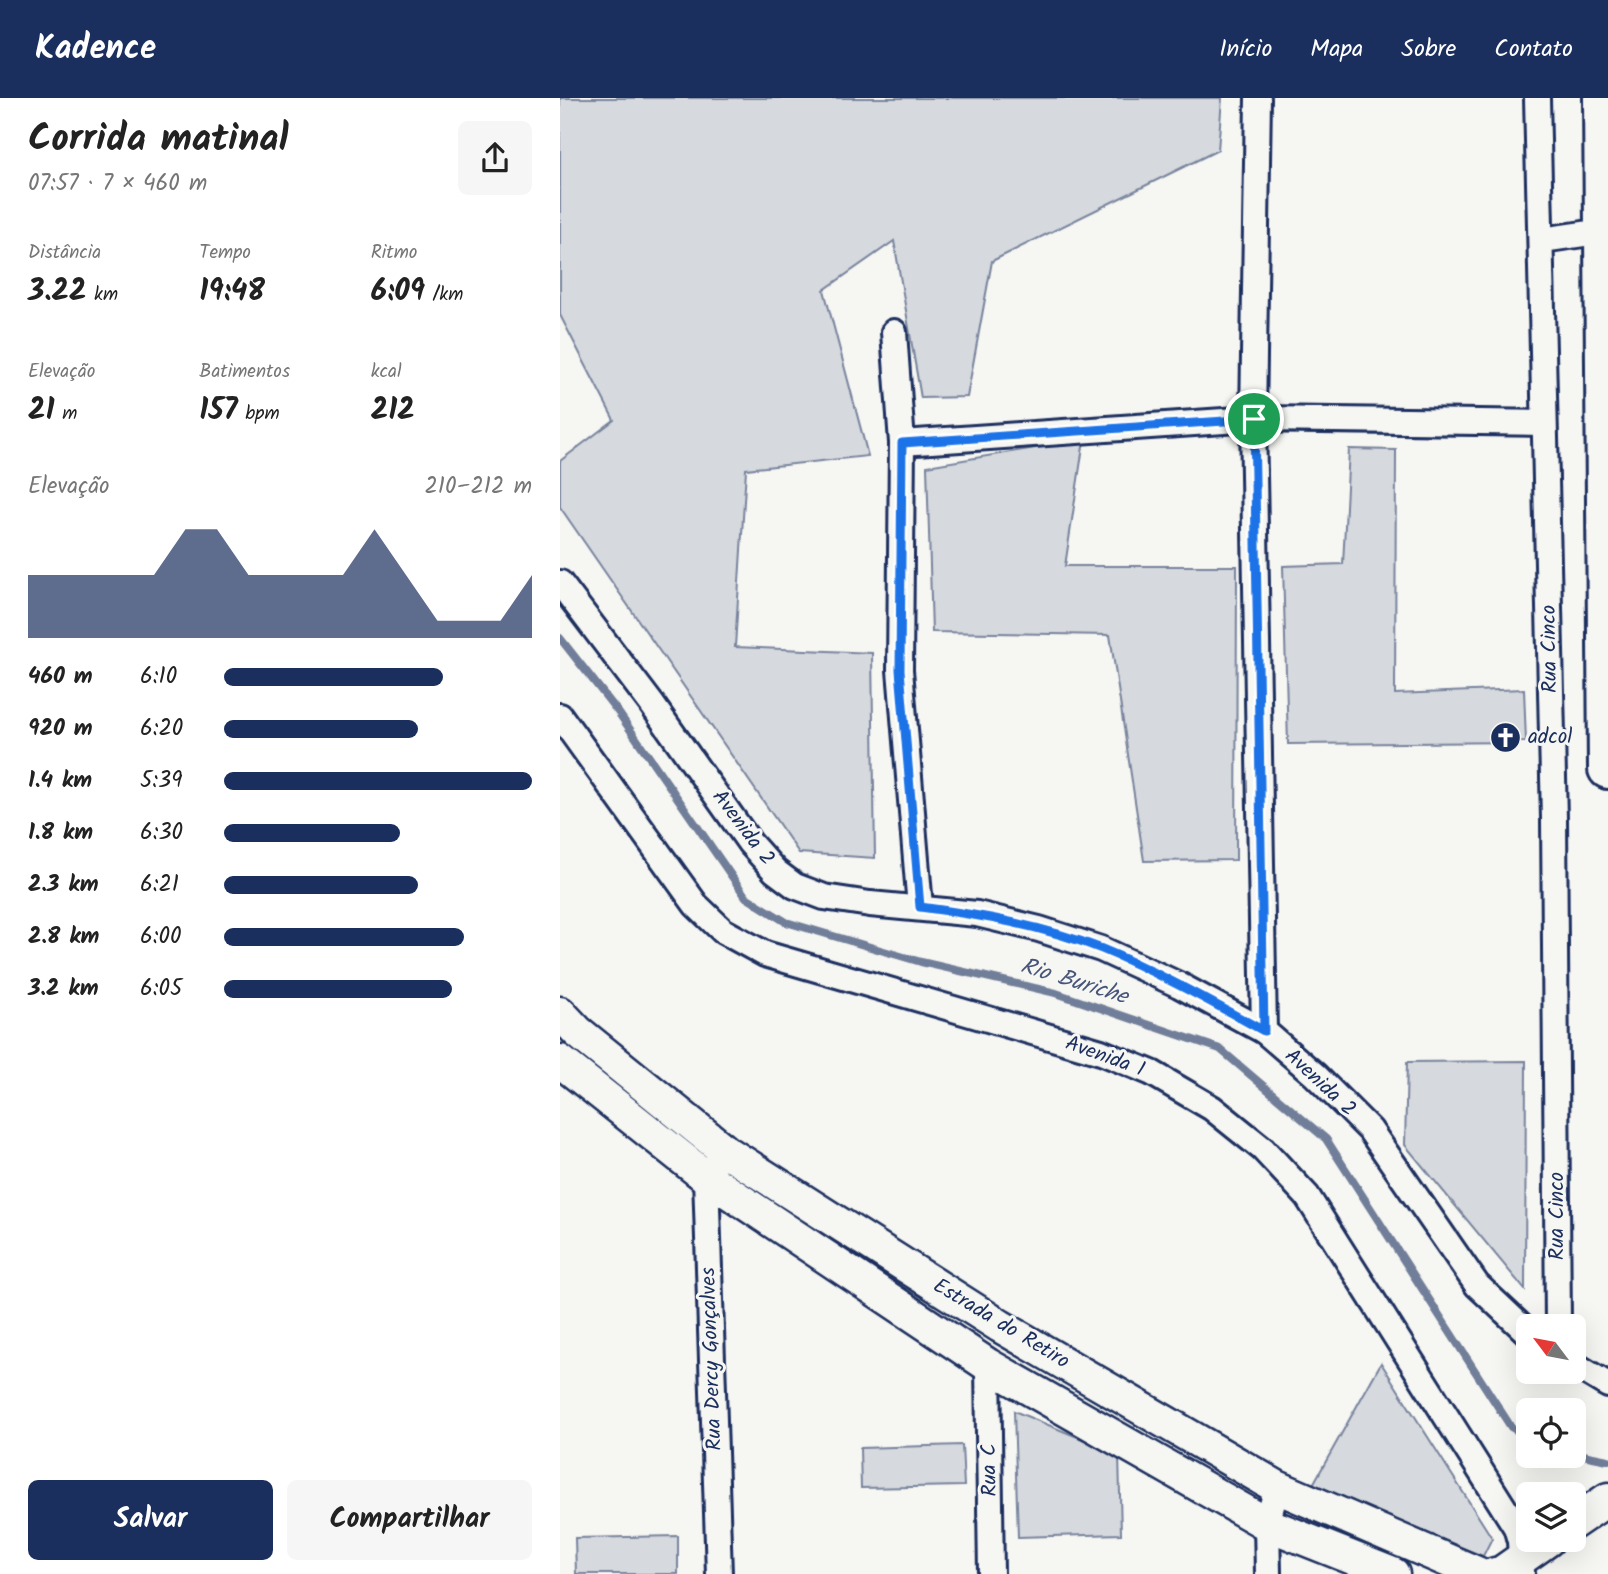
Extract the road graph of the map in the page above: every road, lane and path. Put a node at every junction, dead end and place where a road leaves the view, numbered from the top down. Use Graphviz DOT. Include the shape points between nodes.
graph roads {
  1 [pos="1258,98"];
  2 [pos="1537,98"];
  3 [pos="1603,98"];
  4 [pos="1604,230"];
  5 [pos="1542,240"];
  6 [pos="894,332"];
  7 [pos="1254,419"];
  8 [pos="1544,423"];
  9 [pos="902,443"];
  10 [pos="560,583"];
  11 [pos="560,716"];
  12 [pos="1608,769"];
  13 [pos="920,907"];
  14 [pos="566,1028"];
  15 [pos="1264,1031"];
  16 [pos="560,1061"];
  17 [pos="725,1151"];
  18 [pos="706,1177"];
  19 [pos="1558,1314"];
  20 [pos="1516,1322"];
  21 [pos="988,1366"];
  22 [pos="1586,1371"];
  23 [pos="1608,1384"];
  24 [pos="1277,1487"];
  25 [pos="1608,1499"];
  26 [pos="1586,1514"];
  27 [pos="1267,1524"];
  28 [pos="1534,1552"];
  29 [pos="1513,1569"];
  30 [pos="719,1574"];
  31 [pos="991,1574"];
  32 [pos="1268,1574"];
  33 [pos="1393,1574"];
  34 [pos="1479,1574"];
  1 -- 7 [label="street"];
  2 -- 5 [label="street, Rua Cinco"];
  3 -- 4 [label="highway"];
  4 -- 5 [label="street"];
  4 -- 12 [label="highway"];
  5 -- 8 [label="street, Rua Cinco"];
  6 -- 9 [label="street"];
  7 -- 8 [label="street"];
  7 -- 9 [label="street"];
  7 -- 15 [label="street"];
  8 -- 19 [label="street, Rua Cinco" via="1555,819"];
  9 -- 13 [label="street" via="900,670"];
  10 -- 13 [label="street, Avenida 2" via="775,872 824,897"];
  11 -- 29 [label="street, Avenida 1" via="696,905 723,931 765,954 1101,1052 1152,1073 1212,1108 1263,1149 1307,1196 1516,1527"];
  13 -- 15 [label="street, Avenida 2" via="977,914 1101,949"];
  14 -- 17 [label="street, Estrada do Retiro"];
  15 -- 20 [label="street, Avenida 2" via="1370,1130 1476,1285"];
  16 -- 18 [label="street, Estrada do Retiro"];
  17 -- 18 [label="street"];
  17 -- 24 [label="street, Estrada do Retiro" via="1000,1326"];
  18 -- 21 [label="street, Estrada do Retiro"];
  18 -- 30 [label="street, Rua Dercy Gonçalves"];
  21 -- 27 [label="street, Estrada do Retiro"];
  21 -- 31 [label="street, Rua C"];
  22 -- 23 [label="street"];
  24 -- 27 [label="street"];
  24 -- 34 [label="street, Estrada do Retiro"];
  25 -- 26 [label="street"];
  27 -- 32 [label="street"];
  27 -- 33 [label="street, Estrada do Retiro"];
  28 -- 29 [label="street"];
}
